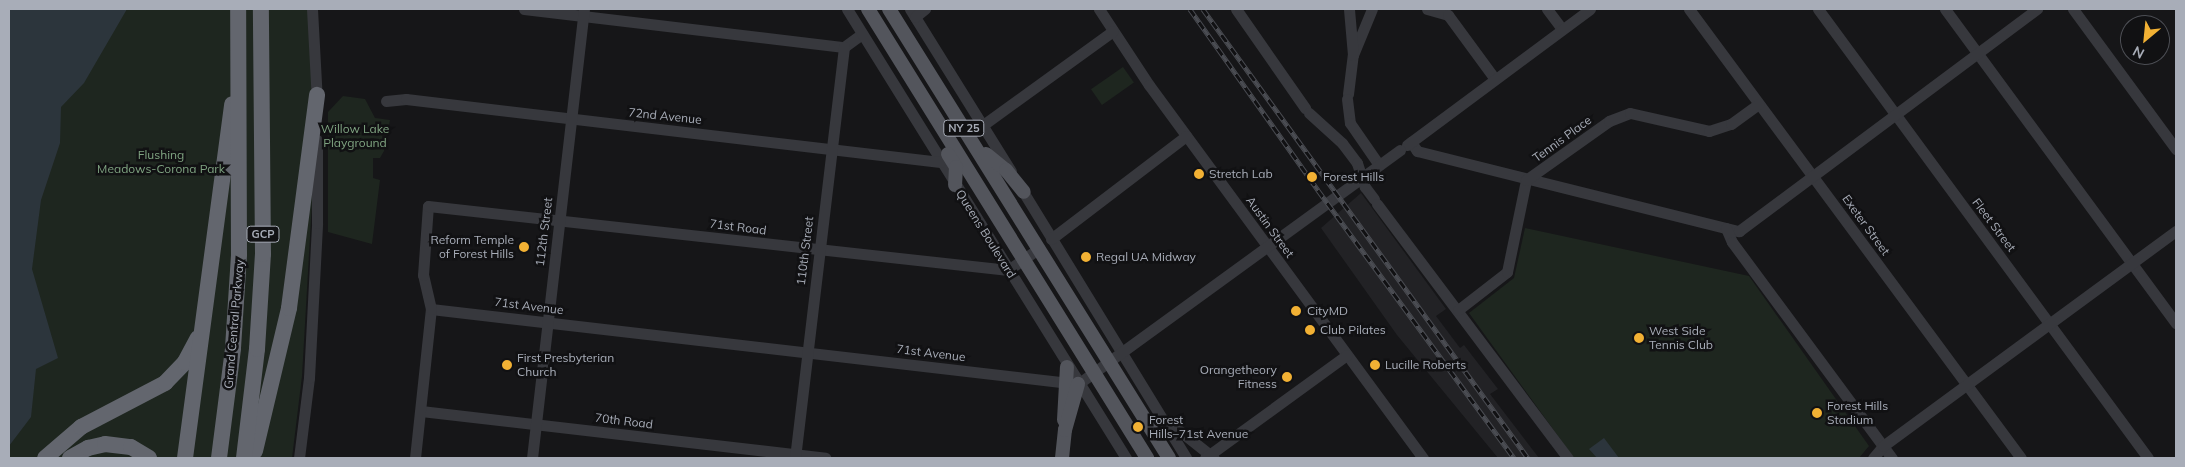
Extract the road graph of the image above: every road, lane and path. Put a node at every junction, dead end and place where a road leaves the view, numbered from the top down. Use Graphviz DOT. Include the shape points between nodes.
graph roads {
  1 [pos="238,9"];
  2 [pos="261,9"];
  3 [pos="312,9"];
  4 [pos="524,9"];
  5 [pos="846,9"];
  6 [pos="868,9"];
  7 [pos="889,9"];
  8 [pos="901,9"];
  9 [pos="925,9"];
  10 [pos="1099,9"];
  11 [pos="1236,9"];
  12 [pos="1349,9"];
  13 [pos="1372,9"];
  14 [pos="1427,9"];
  15 [pos="1548,9"];
  16 [pos="1590,9"];
  17 [pos="1689,9"];
  18 [pos="1818,9"];
  19 [pos="1945,9"];
  20 [pos="2037,9"];
  21 [pos="2073,9"];
  22 [pos="584,12"];
  23 [pos="913,13"];
  24 [pos="1562,29"];
  25 [pos="1113,31"];
  26 [pos="239,32"];
  27 [pos="862,34"];
  28 [pos="844,47"];
  29 [pos="1977,53"];
  30 [pos="1353,55"];
  31 [pos="925,65"];
  32 [pos="1495,79"];
  33 [pos="317,95"];
  34 [pos="922,96"];
  35 [pos="386,101"];
  36 [pos="1759,104"];
  37 [pos="1894,114"];
  38 [pos="1348,118"];
  39 [pos="573,119"];
  40 [pos="983,125"];
  41 [pos="1329,131"];
  42 [pos="1186,136"];
  43 [pos="971,139"];
  44 [pos="1405,147"];
  45 [pos="831,148"];
  46 [pos="2176,149"];
  47 [pos="940,162"];
  48 [pos="1379,165"];
  49 [pos="1812,174"];
  50 [pos="1362,177"];
  51 [pos="1526,180"];
  52 [pos="955,185"];
  53 [pos="1024,192"];
  54 [pos="559,220"];
  55 [pos="1726,228"];
  56 [pos="2176,230"];
  57 [pos="1052,239"];
  58 [pos="1267,247"];
  59 [pos="1039,248"];
  60 [pos="819,250"];
  61 [pos="1022,260"];
  62 [pos="2132,263"];
  63 [pos="1008,270"];
  64 [pos="431,309"];
  65 [pos="1458,310"];
  66 [pos="205,320"];
  67 [pos="548,322"];
  68 [pos="2176,323"];
  69 [pos="2049,324"];
  70 [pos="1124,352"];
  71 [pos="807,353"];
  72 [pos="1347,355"];
  73 [pos="1108,363"];
  74 [pos="1067,367"];
  75 [pos="1093,374"];
  76 [pos="1072,383"];
  77 [pos="1966,384"];
  78 [pos="421,411"];
  79 [pos="1164,419"];
  80 [pos="536,425"];
  81 [pos="1883,446"];
  82 [pos="795,457"];
  83 [pos="1210,457"];
  84 [pos="45,458"];
  85 [pos="70,458"];
  86 [pos="149,458"];
  87 [pos="185,458"];
  88 [pos="219,458"];
  89 [pos="244,458"];
  90 [pos="253,458"];
  91 [pos="299,458"];
  92 [pos="415,458"];
  93 [pos="532,458"];
  94 [pos="825,458"];
  95 [pos="1062,458"];
  96 [pos="1126,458"];
  97 [pos="1147,458"];
  98 [pos="1168,458"];
  99 [pos="1186,458"];
  100 [pos="1423,458"];
  101 [pos="1568,458"];
  102 [pos="1873,458"];
  103 [pos="1892,458"];
  104 [pos="2021,458"];
  105 [pos="2148,458"];
  1 -- 26 [label="highway, Grand Central Parkway / GCP"];
  2 -- 89 [label="highway, Grand Central Parkway / GCP" via="262,262 255,373"];
  3 -- 33 [label="street"];
  4 -- 22 [label="street"];
  5 -- 27 [label="street, Queens Boulevard"];
  6 -- 34 [label="main road, Queens Boulevard / NY 25"];
  7 -- 31 [label="main road, NY 25"];
  8 -- 31 [label="main road"];
  9 -- 23 [label="street"];
  10 -- 25 [label="street, Austin Street"];
  11 -- 41 [label="street" via="1307,110"];
  12 -- 30 [label="street"];
  13 -- 30 [label="street"];
  14 -- 32 [label="street" via="1448,15"];
  15 -- 24 [label="street"];
  16 -- 24 [label="street"];
  17 -- 36 [label="street, Exeter Street"];
  18 -- 37 [label="street, Fleet Street"];
  19 -- 29 [label="street"];
  20 -- 29 [label="street"];
  21 -- 46 [label="street"];
  22 -- 28 [label="street"];
  22 -- 39 [label="street, 112th Street"];
  23 -- 40 [label="street"];
  24 -- 32 [label="street"];
  25 -- 40 [label="street"];
  25 -- 42 [label="street, Austin Street"];
  26 -- 66 [label="highway"];
  26 -- 88 [label="highway, Grand Central Parkway / GCP" via="240,254"];
  27 -- 28 [label="street"];
  27 -- 47 [label="street, Queens Boulevard"];
  28 -- 45 [label="street, 110th Street"];
  29 -- 37 [label="street"];
  29 -- 62 [label="street"];
  30 -- 38 [label="street" via="1347,97"];
  31 -- 43 [label="main road, NY 25"];
  32 -- 44 [label="street"];
  33 -- 90 [label="highway" via="290,308"];
  33 -- 91 [label="street" via="318,223 309,378"];
  34 -- 52 [label="main road" via="956,167"];
  34 -- 61 [label="main road, Queens Boulevard / NY 25"];
  35 -- 39 [label="street, 72nd Avenue" via="406,99"];
  36 -- 49 [label="street, Exeter Street"];
  36 -- 51 [label="street, Tennis Place" via="1731,124 1709,131 1630,113 1622,115"];
  37 -- 49 [label="street"];
  37 -- 69 [label="street, Fleet Street"];
  38 -- 41 [label="street"];
  38 -- 48 [label="street"];
  39 -- 45 [label="street, 72nd Avenue"];
  39 -- 54 [label="street, 112th Street"];
  40 -- 53 [label="street"];
  41 -- 50 [label="street" via="1357,163"];
  42 -- 57 [label="street"];
  42 -- 58 [label="street, Austin Street"];
  43 -- 53 [label="main road" via="1006,170"];
  43 -- 59 [label="main road, NY 25"];
  44 -- 48 [label="street"];
  44 -- 51 [label="street"];
  45 -- 47 [label="street, 72nd Avenue"];
  45 -- 60 [label="street, 110th Street"];
  47 -- 52 [label="street, Queens Boulevard"];
  48 -- 50 [label="street"];
  49 -- 55 [label="street" via="1739,231"];
  49 -- 77 [label="street, Exeter Street"];
  50 -- 58 [label="street"];
  50 -- 65 [label="street" via="1376,202"];
  51 -- 55 [label="street"];
  51 -- 65 [label="street" via="1507,272"];
  52 -- 63 [label="street, Queens Boulevard"];
  53 -- 57 [label="street"];
  54 -- 60 [label="street, 71st Road"];
  54 -- 64 [label="street, 71st Road" via="428,206 423,275"];
  54 -- 67 [label="street, 112th Street"];
  55 -- 81 [label="street" via="1732,242"];
  56 -- 62 [label="street"];
  57 -- 70 [label="street"];
  58 -- 70 [label="street"];
  58 -- 72 [label="street, Austin Street"];
  59 -- 61 [label="street"];
  59 -- 73 [label="main road, NY 25"];
  60 -- 63 [label="street, 71st Road"];
  60 -- 71 [label="street, 110th Street"];
  61 -- 63 [label="street"];
  61 -- 75 [label="main road, Queens Boulevard / NY 25"];
  62 -- 68 [label="street"];
  62 -- 69 [label="street"];
  63 -- 74 [label="street, Queens Boulevard"];
  64 -- 67 [label="street, 71st Avenue"];
  64 -- 78 [label="street"];
  65 -- 101 [label="street"];
  66 -- 84 [label="highway" via="189,357 165,383 81,427"];
  66 -- 87 [label="highway"];
  67 -- 71 [label="street, 71st Avenue"];
  67 -- 80 [label="street, 112th Street"];
  69 -- 77 [label="street"];
  69 -- 105 [label="street, Fleet Street"];
  70 -- 73 [label="street"];
  70 -- 79 [label="street"];
  71 -- 76 [label="street, 71st Avenue"];
  71 -- 82 [label="street, 110th Street"];
  72 -- 83 [label="street"];
  72 -- 100 [label="street, Austin Street"];
  73 -- 75 [label="street"];
  73 -- 98 [label="main road, NY 25"];
  74 -- 76 [label="main road"];
  75 -- 76 [label="street"];
  75 -- 97 [label="main road, Queens Boulevard / NY 25"];
  76 -- 95 [label="main road"];
  76 -- 96 [label="street"];
  77 -- 81 [label="street"];
  77 -- 104 [label="street, Exeter Street"];
  78 -- 80 [label="street, 70th Road"];
  78 -- 92 [label="street"];
  79 -- 83 [label="street"];
  79 -- 99 [label="street"];
  80 -- 82 [label="street, 70th Road"];
  80 -- 93 [label="street, 112th Street"];
  81 -- 102 [label="street"];
  81 -- 103 [label="street"];
  82 -- 94 [label="street, 70th Road"];
  85 -- 86 [label="highway" via="88,448 105,444 131,447"];
}
